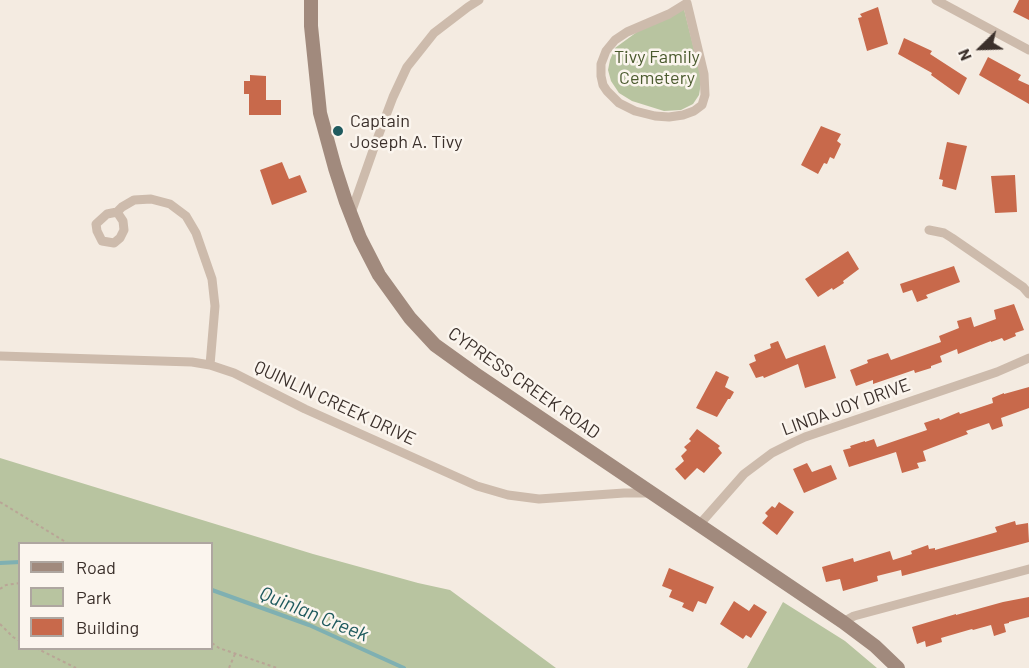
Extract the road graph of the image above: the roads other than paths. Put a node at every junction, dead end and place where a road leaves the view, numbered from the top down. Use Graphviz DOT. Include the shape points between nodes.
graph roads {
  1 [pos="311,0"];
  2 [pos="479,0"];
  3 [pos="936,0"];
  4 [pos="686,1"];
  5 [pos="1029,51"];
  6 [pos="117,212"];
  7 [pos="351,213"];
  8 [pos="929,230"];
  9 [pos="1029,294"];
  10 [pos="0,356"];
  11 [pos="1029,358"];
  12 [pos="210,365"];
  13 [pos="651,493"];
  14 [pos="699,525"];
  15 [pos="1029,569"];
  16 [pos="843,622"];
  17 [pos="898,668"];
  1 -- 7 [label="main road, CYPRESS CREEK ROAD" via="320,113"];
  2 -- 7 [label="street" via="434,33 407,66"];
  3 -- 5 [label="street"];
  4 -- 4 [label="street" via="669,14 627,32 606,51 601,64 603,85 619,103 635,111 669,117 702,105 704,74"];
  6 -- 12 [label="street" via="134,200 151,199 170,204 186,216 212,279 215,306"];
  7 -- 13 [label="main road, CYPRESS CREEK ROAD" via="379,274 435,345"];
  8 -- 9 [label="street" via="952,238"];
  10 -- 12 [label="street, QUINLIN CREEK DRIVE"];
  11 -- 14 [label="street, LINDA JOY DRIVE" via="771,453 744,474"];
  12 -- 13 [label="street, QUINLIN CREEK DRIVE" via="477,486 508,495 539,499"];
  13 -- 14 [label="main road, CYPRESS CREEK ROAD"];
  14 -- 16 [label="main road, CYPRESS CREEK ROAD"];
  15 -- 16 [label="street"];
  16 -- 17 [label="main road, CYPRESS CREEK ROAD"];
}
